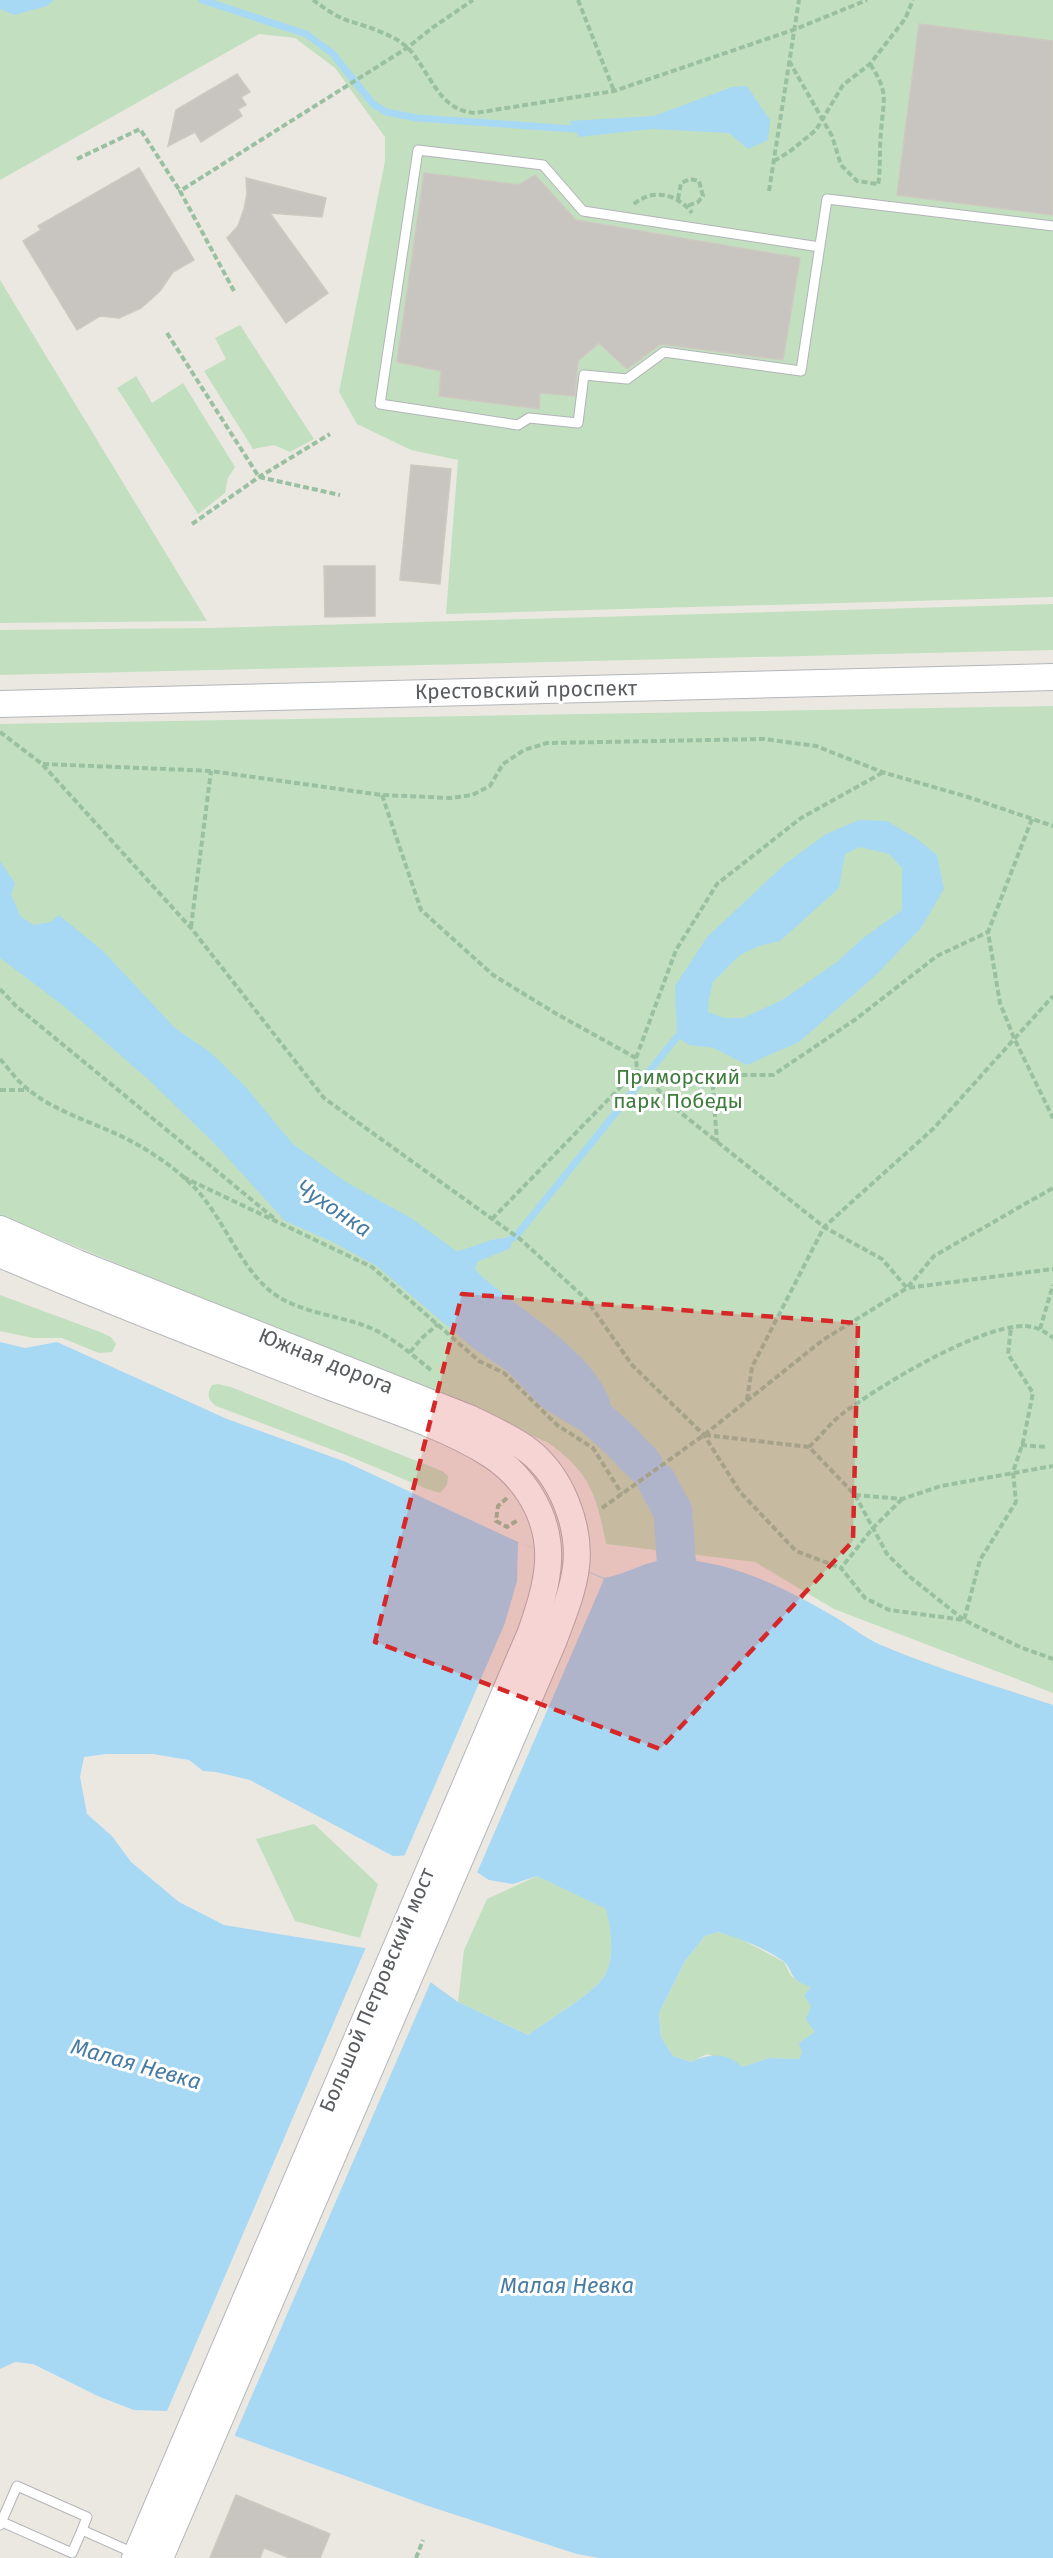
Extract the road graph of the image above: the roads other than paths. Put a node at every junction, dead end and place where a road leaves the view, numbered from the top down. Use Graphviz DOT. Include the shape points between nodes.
graph roads {
  1 [pos="1053,226"];
  2 [pos="820,247"];
  3 [pos="1053,677"];
  4 [pos="0,704"];
  5 [pos="0,1229"];
  6 [pos="0,1254"];
  7 [pos="550,1556"];
  8 [pos="576,1567"];
  9 [pos="203,2425"];
  10 [pos="0,2523"];
  11 [pos="82,2530"];
  12 [pos="144,2557"];
  1 -- 2 [label="lane" via="827,199"];
  2 -- 2 [label="lane" via="801,371 664,352 627,379 584,375 578,423 529,418 518,425 380,404 418,150 543,165 583,211"];
  3 -- 4 [label="street, Крестовский проспект"];
  5 -- 8 [label="street, Южная дорога" via="503,1434 530,1452 551,1474 564,1496 573,1529"];
  6 -- 7 [label="street, Южная дорога" via="424,1424 491,1455 529,1493 547,1534"];
  7 -- 9 [label="street, Большой Петровский мост" via="546,1585 531,1632"];
  8 -- 9 [label="street, Большой Петровский мост" via="553,1642"];
  9 -- 12 [label="street"];
  10 -- 11 [label="lane" via="72,2553"];
  10 -- 11 [label="lane" via="17,2486 87,2517"];
  11 -- 12 [label="lane"];
}
